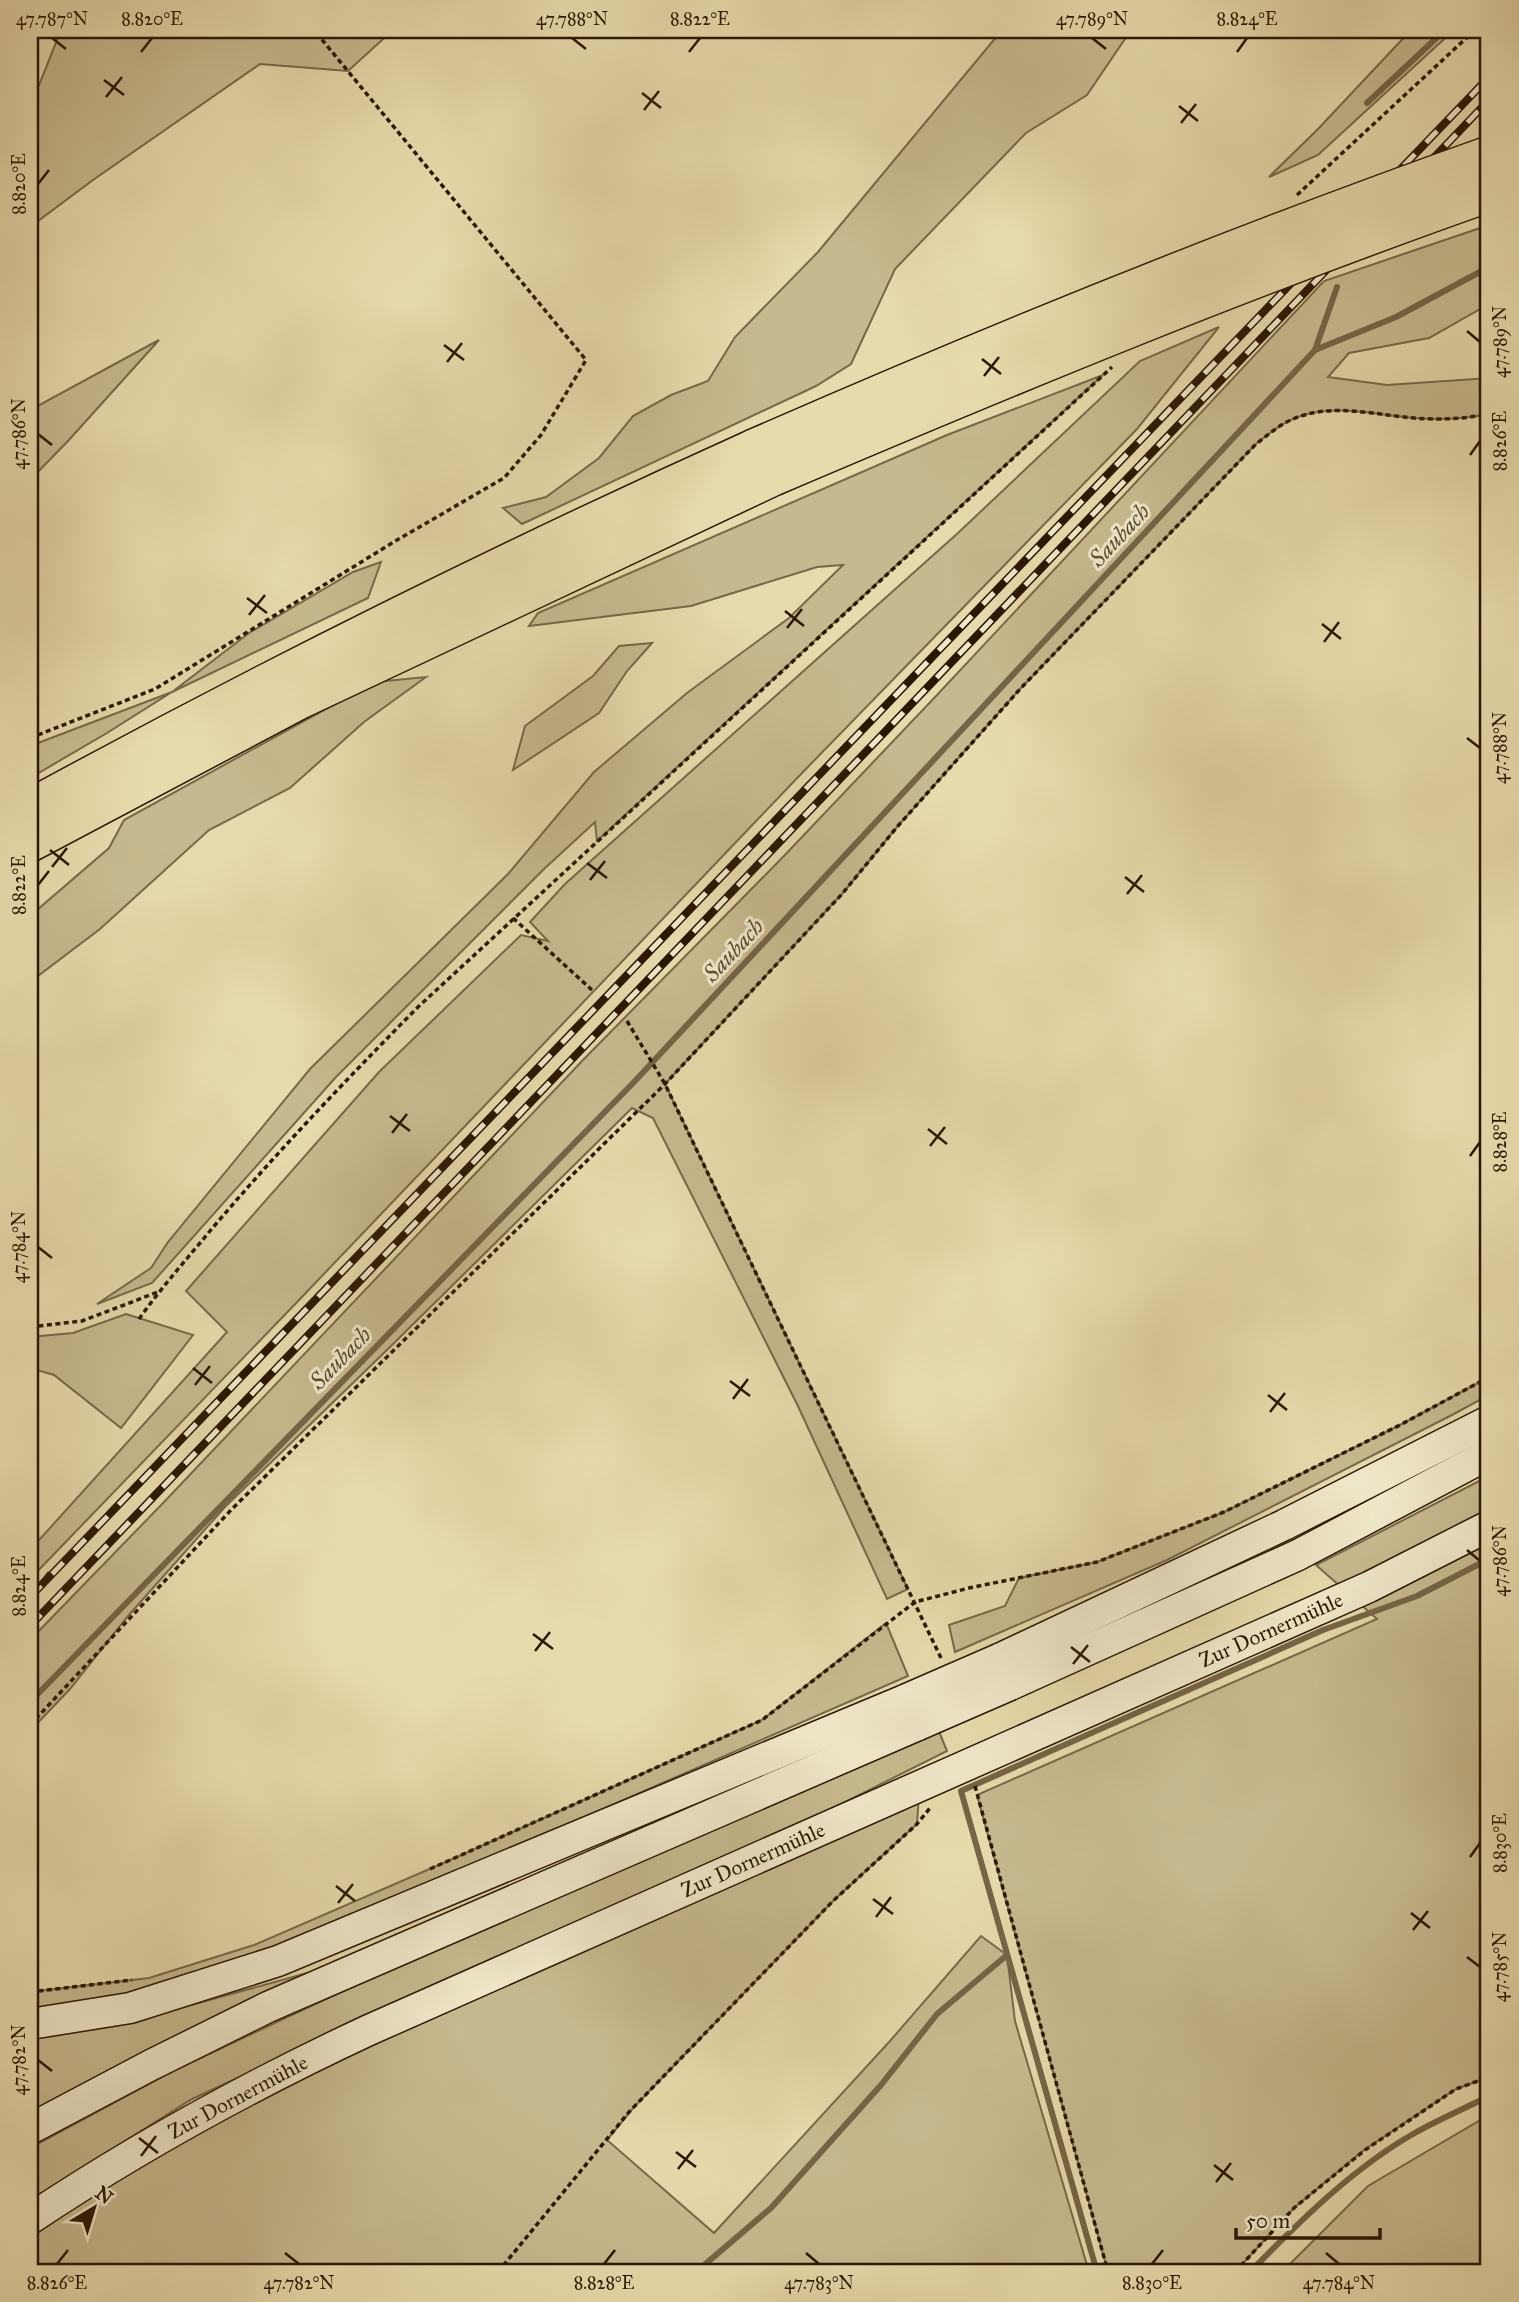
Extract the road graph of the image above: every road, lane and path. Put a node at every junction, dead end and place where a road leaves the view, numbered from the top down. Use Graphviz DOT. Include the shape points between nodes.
graph roads {
  1 [pos="314,30"];
  2 [pos="1475,30"];
  3 [pos="1489,155"];
  4 [pos="1489,193"];
  5 [pos="1296,195"];
  6 [pos="1120,359"];
  7 [pos="1489,414"];
  8 [pos="764,463"];
  9 [pos="30,738"];
  10 [pos="30,808"];
  11 [pos="30,843"];
  12 [pos="513,918"];
  13 [pos="592,990"];
  14 [pos="627,1021"];
  15 [pos="665,1084"];
  16 [pos="160,1291"];
  17 [pos="139,1319"];
  18 [pos="30,1327"];
  19 [pos="1489,1377"];
  20 [pos="1489,1421"];
  21 [pos="1489,1454"];
  22 [pos="1489,1525"];
  23 [pos="915,1602"];
  24 [pos="933,1641"];
  25 [pos="1004,1672"];
  26 [pos="913,1712"];
  27 [pos="30,1725"];
  28 [pos="977,1795"];
  29 [pos="932,1807"];
  30 [pos="424,1872"];
  31 [pos="136,1980"];
  32 [pos="30,1992"];
  33 [pos="30,2024"];
  34 [pos="1489,2077"];
  35 [pos="30,2129"];
  36 [pos="30,2219"];
  37 [pos="498,2272"];
  38 [pos="1108,2272"];
  39 [pos="1235,2272"];
  1 -- 9 [label="path" via="586,360 541,435 504,478 155,689"];
  2 -- 5 [label="path"];
  3 -- 8 [label="highway, bridge" via="1280,231 937,368"];
  4 -- 8 [label="highway, bridge" via="1321,253 988,385"];
  6 -- 12 [label="path"];
  7 -- 15 [label="path" via="1444,419 1328,410 1277,427 1256,444 1021,688 842,894"];
  8 -- 10 [label="highway" via="594,520 192,721"];
  8 -- 11 [label="highway"];
  12 -- 13 [label="path"];
  12 -- 16 [label="path" via="326,1100"];
  14 -- 15 [label="path"];
  15 -- 23 [label="path"];
  15 -- 27 [label="path" via="232,1510"];
  16 -- 17 [label="path"];
  16 -- 18 [label="path" via="82,1321"];
  19 -- 23 [label="path" via="1224,1512 1110,1557"];
  20 -- 25 [label="main road"];
  21 -- 25 [label="main road" via="1298,1555"];
  22 -- 36 [label="main road, Zur Dornermühle" via="1369,1587 281,2072 118,2163"];
  23 -- 24 [label="path"];
  23 -- 30 [label="path" via="762,1720"];
  25 -- 26 [label="main road, bridge"];
  26 -- 33 [label="main road" via="278,1961 130,2008"];
  26 -- 35 [label="main road" via="268,2007"];
  28 -- 38 [label="path"];
  29 -- 37 [label="path" via="833,1901 629,2112"];
  31 -- 32 [label="path"];
  34 -- 39 [label="path" via="1456,2089 1364,2150 1294,2208"];
}
